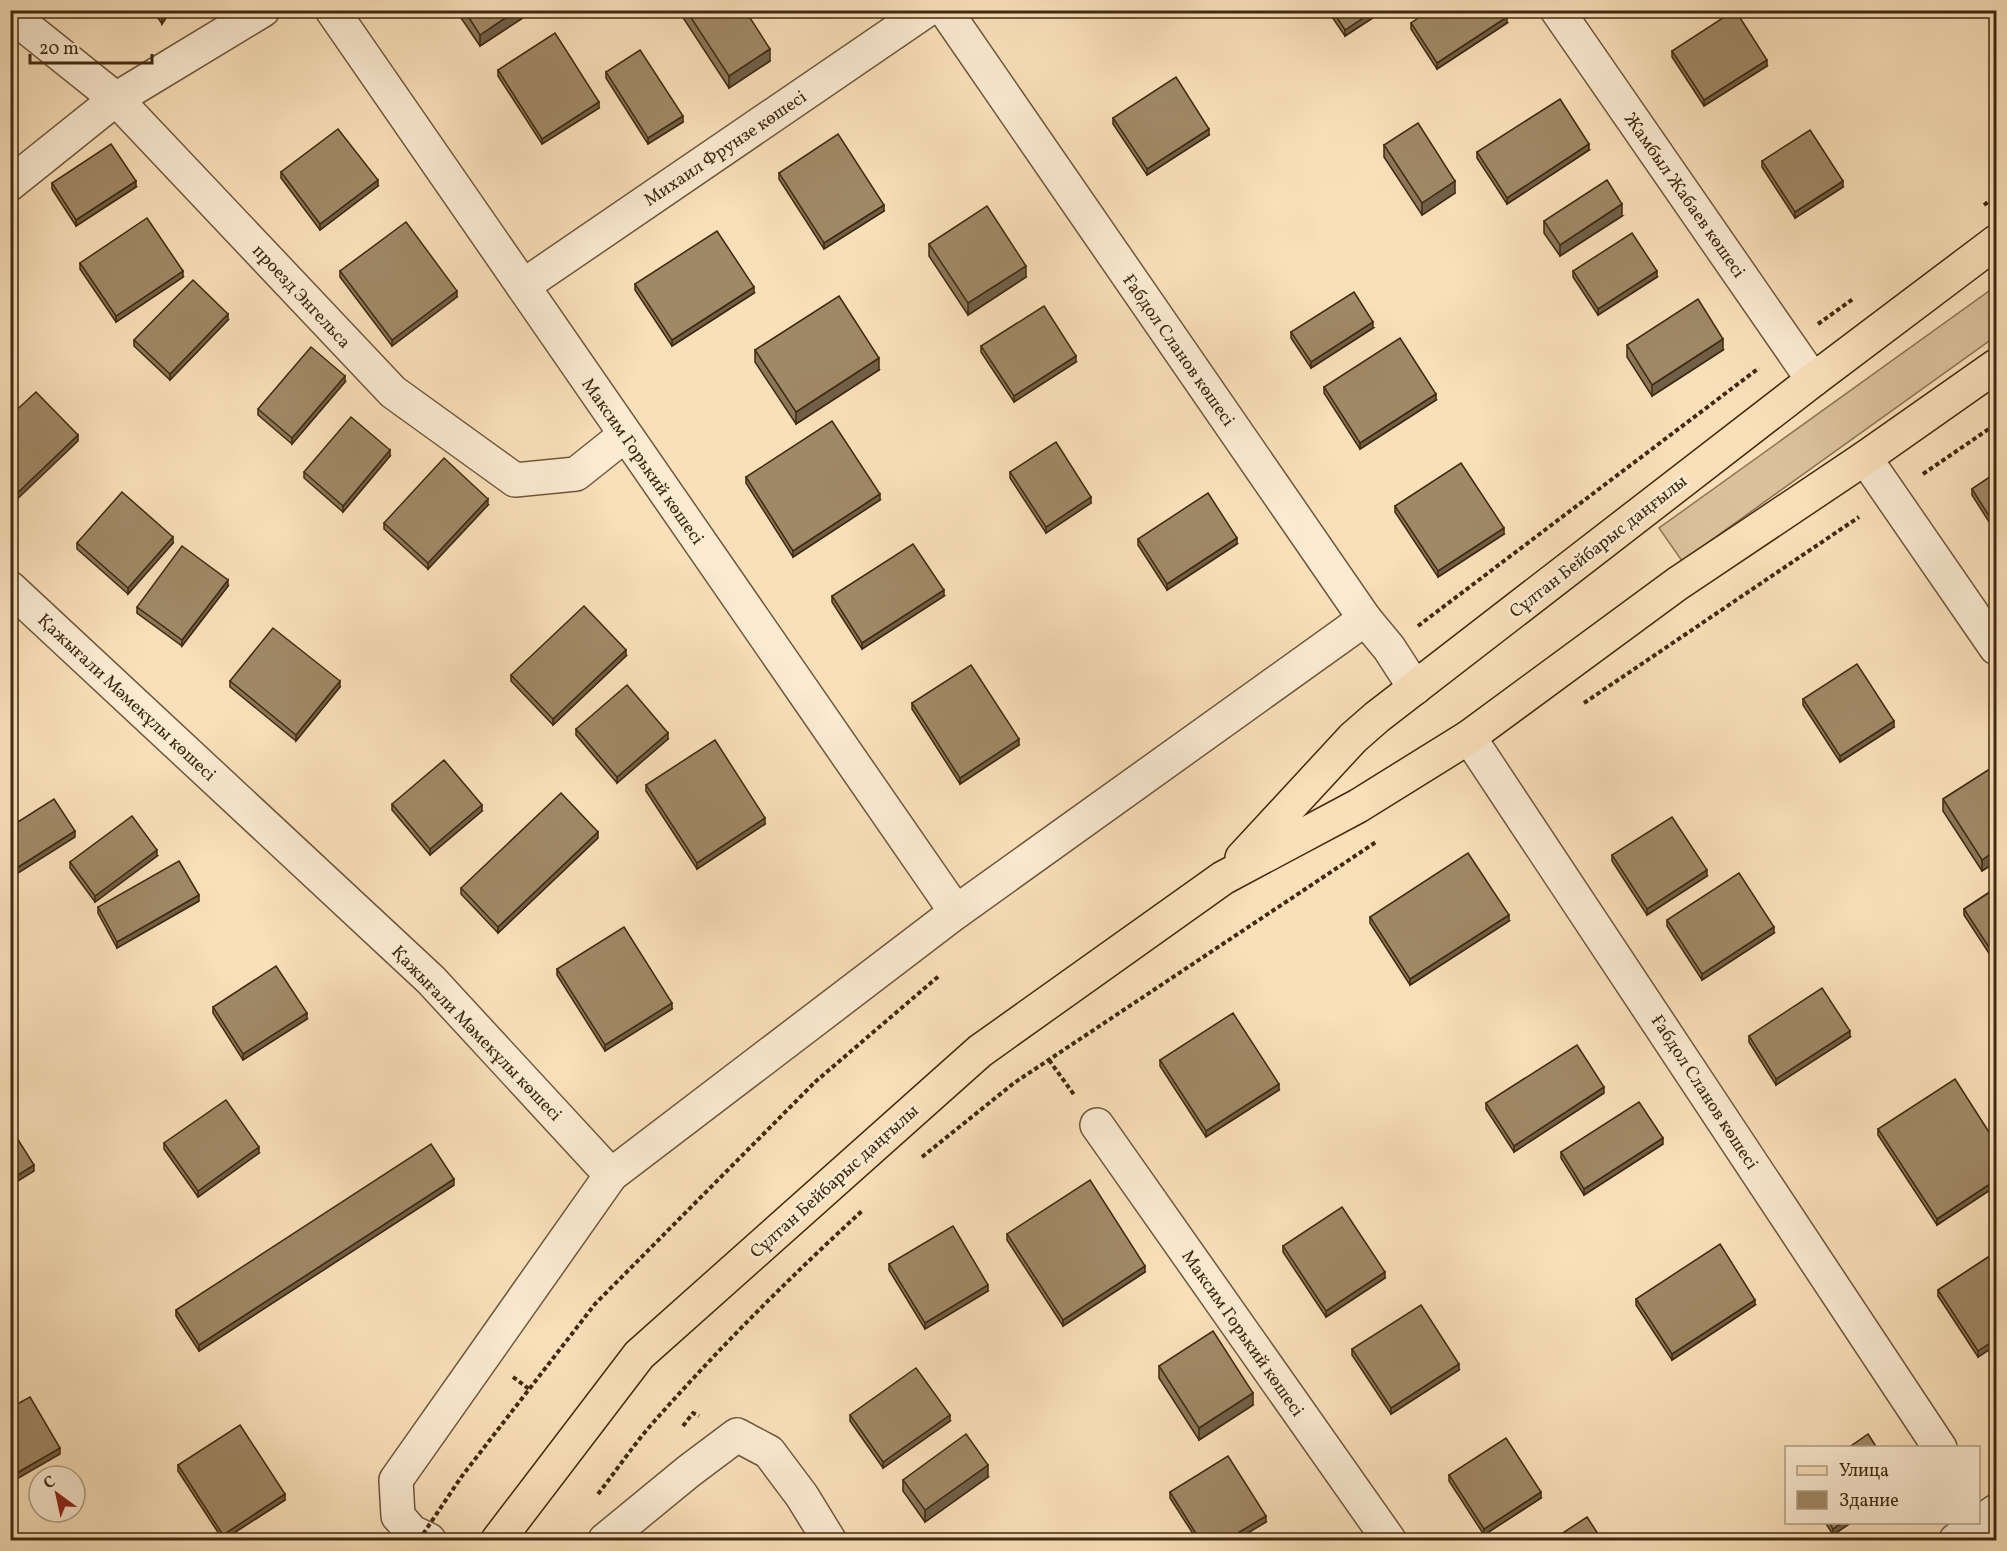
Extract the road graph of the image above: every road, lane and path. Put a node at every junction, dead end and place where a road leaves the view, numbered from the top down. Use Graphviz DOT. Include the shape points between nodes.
graph roads {
  1 [pos="263,10"];
  2 [pos="332,10"];
  3 [pos="927,10"];
  4 [pos="945,10"];
  5 [pos="1557,10"];
  6 [pos="10,14"];
  7 [pos="116,99"];
  8 [pos="10,184"];
  9 [pos="1996,196"];
  10 [pos="1978,209"];
  11 [pos="1996,242"];
  12 [pos="523,286"];
  13 [pos="1855,298"];
  14 [pos="1789,345"];
  15 [pos="1996,366"];
  16 [pos="1813,380"];
  17 [pos="1996,424"];
  18 [pos="625,435"];
  19 [pos="1865,458"];
  20 [pos="1891,495"];
  21 [pos="10,588"];
  22 [pos="1365,619"];
  23 [pos="1389,648"];
  24 [pos="1996,648"];
  25 [pos="1415,688"];
  26 [pos="1578,707"];
  27 [pos="1469,737"];
  28 [pos="1382,838"];
  29 [pos="1223,878"];
  30 [pos="956,912"];
  31 [pos="1049,1060"];
  32 [pos="815,1082"];
  33 [pos="1096,1125"];
  34 [pos="922,1158"];
  35 [pos="611,1175"];
  36 [pos="871,1203"];
  37 [pos="511,1375"];
  38 [pos="529,1389"];
  39 [pos="1939,1446"];
  40 [pos="592,1501"];
  41 [pos="1980,1524"];
  42 [pos="418,1540"];
  43 [pos="429,1540"];
  44 [pos="498,1540"];
  45 [pos="605,1540"];
  46 [pos="829,1540"];
  47 [pos="1389,1540"];
  48 [pos="1956,1540"];
  1 -- 7 [label="street"];
  2 -- 12 [label="street, Максим Горький көшесі"];
  3 -- 12 [label="street, Михаил Фрунзе көшесі"];
  4 -- 22 [label="street, Ғабдол Сланов көшесі"];
  5 -- 14 [label="street, Жамбыл Жабаев көшесі"];
  6 -- 7 [label="street, проезд Энгельса"];
  7 -- 8 [label="street"];
  7 -- 18 [label="street, проезд Энгельса" via="393,392 515,480 576,474"];
  9 -- 10 [label="path"];
  11 -- 16 [label="main road, Сұлтан Бейбарыс даңғылы"];
  12 -- 18 [label="street, Максим Горький көшесі"];
  13 -- 14 [label="path"];
  14 -- 16 [label="street, Жамбыл Жабаев көшесі"];
  14 -- 23 [label="path"];
  15 -- 19 [label="main road, Сұлтан Бейбарыс даңғылы"];
  16 -- 25 [label="main road, Сұлтан Бейбарыс даңғылы"];
  17 -- 20 [label="path"];
  18 -- 30 [label="street, Максим Горький көшесі"];
  19 -- 20 [label="street"];
  19 -- 27 [label="main road, Сұлтан Бейбарыс даңғылы" via="1677,584"];
  20 -- 24 [label="street"];
  20 -- 26 [label="path"];
  21 -- 35 [label="street, Қажығали Мәмекұлы көшесі" via="431,980"];
  22 -- 23 [label="street, Ғабдол Сланов көшесі"];
  22 -- 30 [label="street"];
  23 -- 25 [label="street, Ғабдол Сланов көшесі"];
  25 -- 29 [label="main road, Сұлтан Бейбарыс даңғылы" via="1353,738"];
  27 -- 29 [label="main road, Сұлтан Бейбарыс даңғылы" via="1358,806"];
  27 -- 39 [label="street, Ғабдол Сланов көшесі"];
  28 -- 31 [label="path"];
  29 -- 44 [label="main road, Сұлтан Бейбарыс даңғылы" via="980,1051 639,1355"];
  30 -- 35 [label="street"];
  31 -- 33 [label="path"];
  31 -- 34 [label="path" via="1014,1083"];
  32 -- 38 [label="path, bridge" via="595,1304"];
  33 -- 47 [label="street, Максим Горький көшесі"];
  35 -- 43 [label="street" via="396,1480 398,1516 412,1532"];
  36 -- 40 [label="path" via="714,1357 651,1426"];
  37 -- 38 [label="path"];
  38 -- 42 [label="path, bridge"];
  41 -- 48 [label="street"];
  45 -- 46 [label="street" via="737,1435 769,1452"];
}
